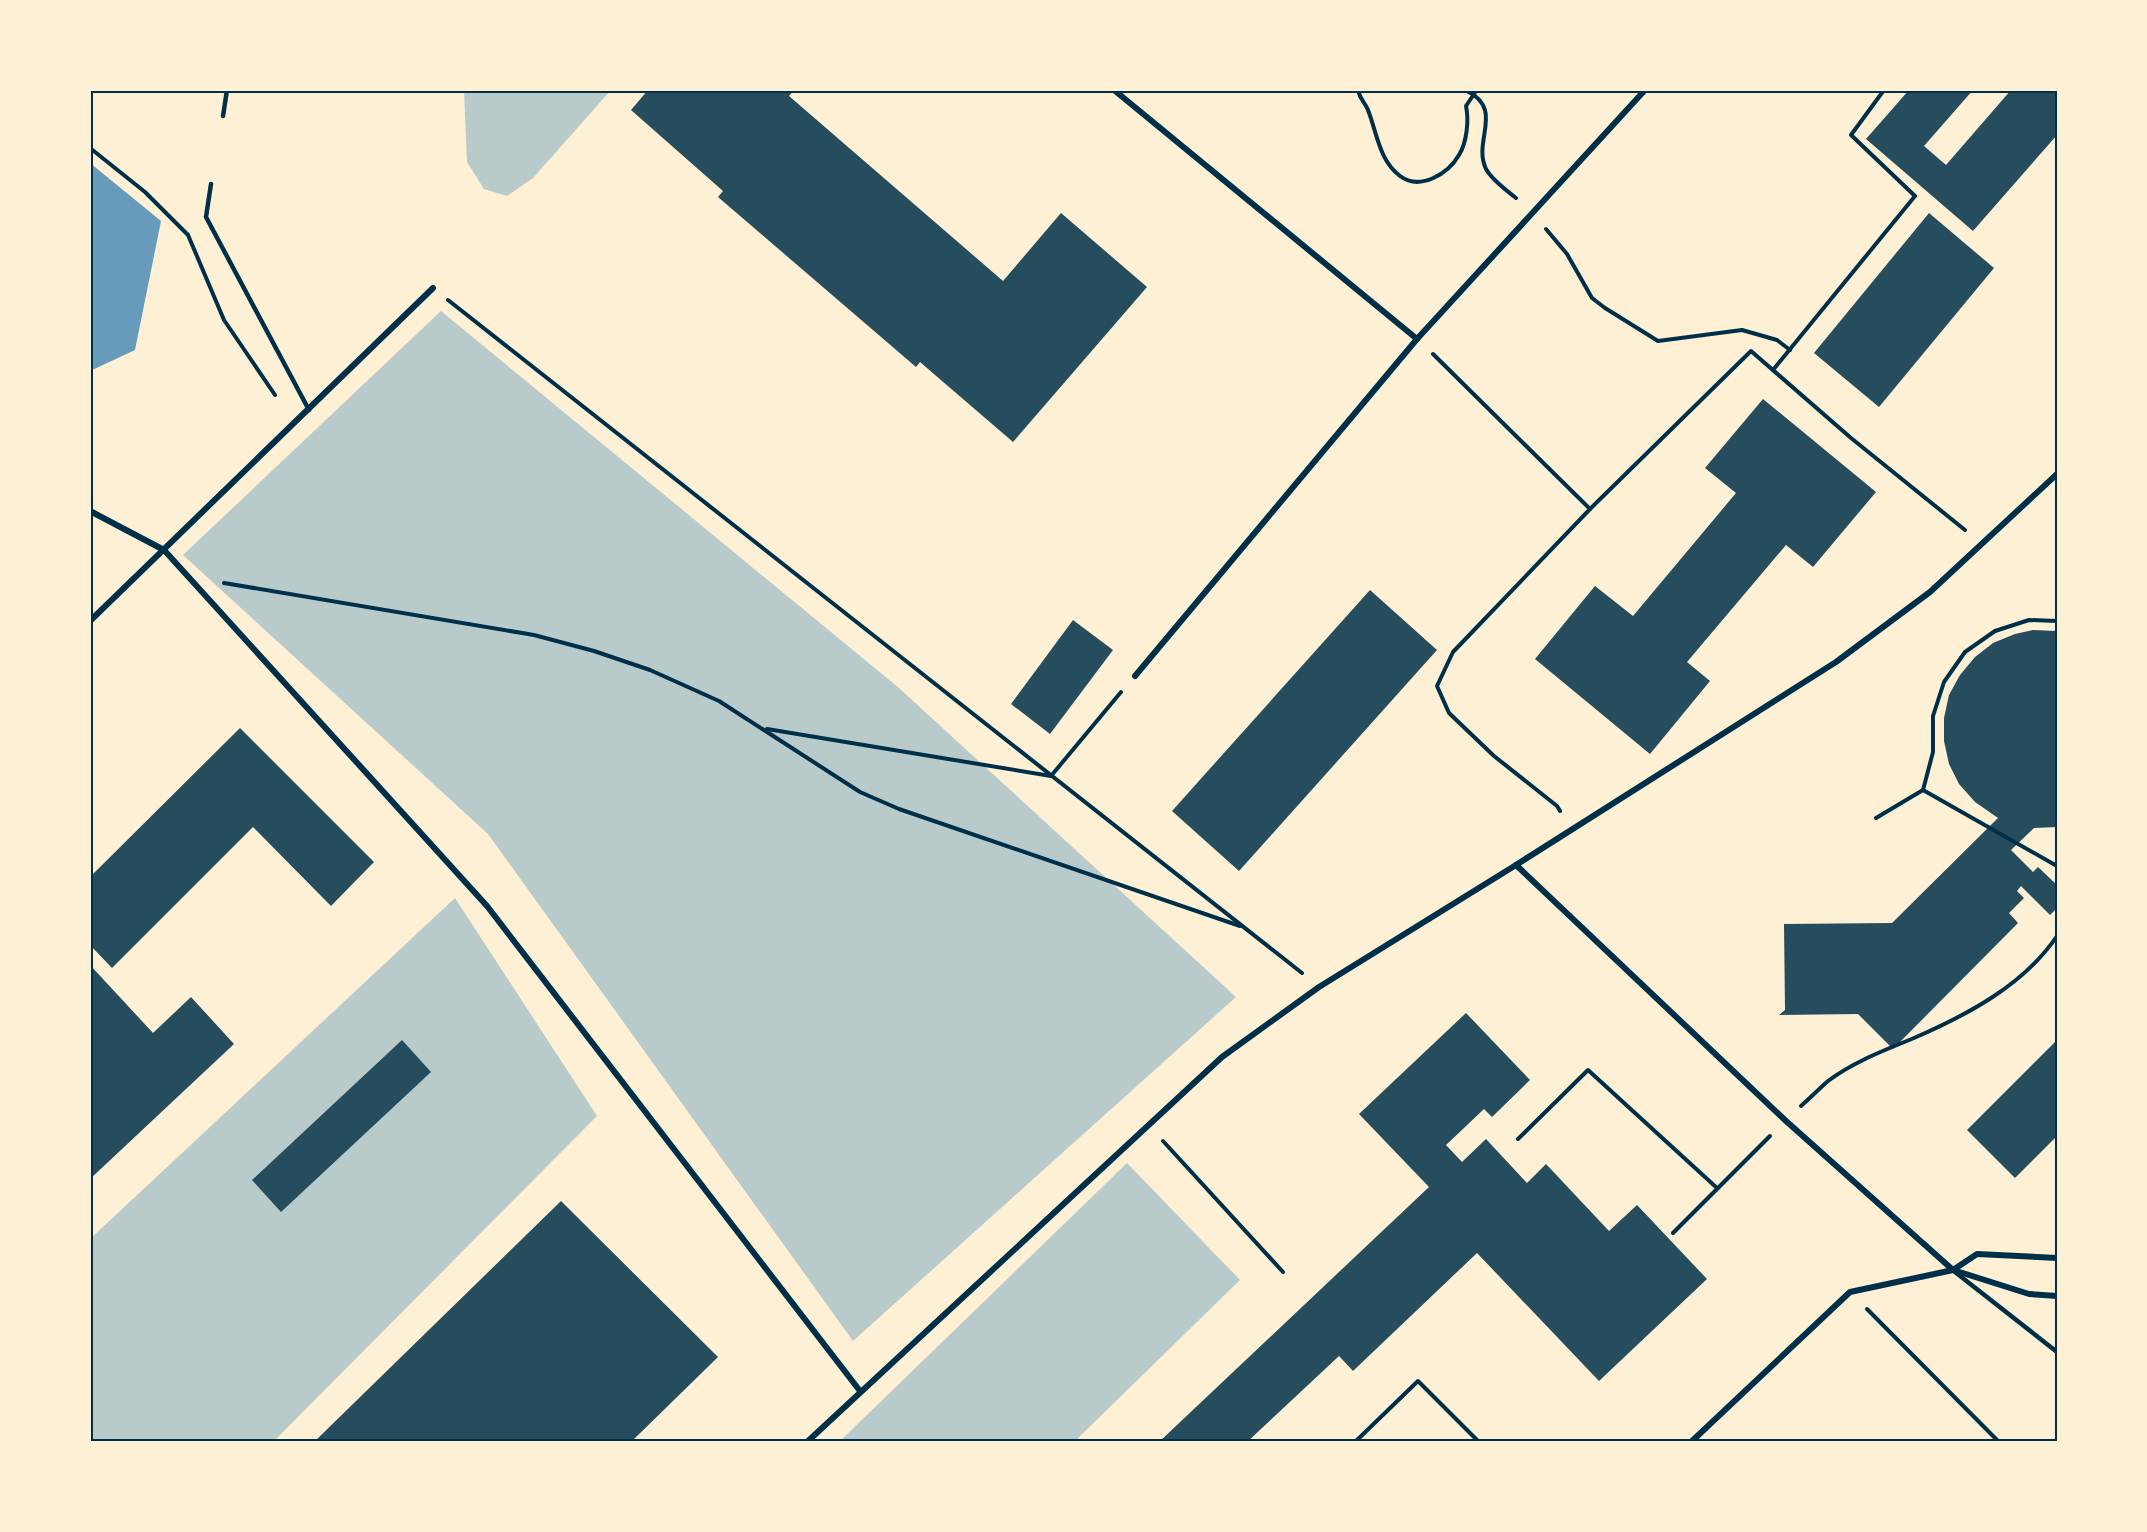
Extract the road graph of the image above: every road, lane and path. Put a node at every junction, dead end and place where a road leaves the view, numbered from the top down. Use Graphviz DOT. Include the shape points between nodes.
graph roads {
  1 [pos="227,90"];
  2 [pos="1114,90"];
  3 [pos="1358,90"];
  4 [pos="1465,90"];
  5 [pos="1479,90"];
  6 [pos="1645,90"];
  7 [pos="1884,90"];
  8 [pos="1473,94"];
  9 [pos="223,116"];
  10 [pos="90,148"];
  11 [pos="211,184"];
  12 [pos="1532,213"];
  13 [pos="433,288"];
  14 [pos="1417,339"];
  15 [pos="1790,350"];
  16 [pos="1773,370"];
  17 [pos="309,410"];
  18 [pos="298,420"];
  19 [pos="2057,474"];
  20 [pos="1590,509"];
  21 [pos="90,511"];
  22 [pos="1982,544"];
  23 [pos="164,550"];
  24 [pos="189,577"];
  25 [pos="90,621"];
  26 [pos="2057,621"];
  27 [pos="1135,676"];
  28 [pos="764,729"];
  29 [pos="1051,776"];
  30 [pos="1923,790"];
  31 [pos="1876,819"];
  32 [pos="1570,831"];
  33 [pos="1516,865"];
  34 [pos="2057,866"];
  35 [pos="1243,928"];
  36 [pos="2057,936"];
  37 [pos="1319,987"];
  38 [pos="1786,1121"];
  39 [pos="1149,1125"];
  40 [pos="1518,1139"];
  41 [pos="1717,1188"];
  42 [pos="1673,1233"];
  43 [pos="2057,1258"];
  44 [pos="1953,1270"];
  45 [pos="1284,1272"];
  46 [pos="1850,1292"];
  47 [pos="2057,1296"];
  48 [pos="2057,1352"];
  49 [pos="860,1391"];
  50 [pos="807,1442"];
  51 [pos="1355,1442"];
  52 [pos="1479,1442"];
  53 [pos="1691,1442"];
  54 [pos="1999,1442"];
  1 -- 9 [label="lane"];
  2 -- 14 [label="street"];
  3 -- 8 [label="path" via="1387,163 1400,176 1413,181 1437,176 1459,156 1468,116 1466,106"];
  4 -- 8 [label="path"];
  5 -- 8 [label="path"];
  6 -- 12 [label="street"];
  7 -- 15 [label="path" via="1851,135 1915,196"];
  8 -- 12 [label="path" via="1484,108 1487,120 1483,148 1486,169"];
  10 -- 18 [label="path" via="145,192 188,235 224,320 268,388"];
  11 -- 17 [label="lane" via="206,217"];
  12 -- 14 [label="street"];
  12 -- 15 [label="path" via="1567,254 1592,298 1658,341 1742,330 1777,340"];
  13 -- 17 [label="street"];
  13 -- 29 [label="path"];
  14 -- 20 [label="path"];
  14 -- 27 [label="street"];
  15 -- 16 [label="path"];
  16 -- 20 [label="path" via="1751,351"];
  16 -- 22 [label="path"];
  17 -- 18 [label="street"];
  18 -- 23 [label="street"];
  19 -- 22 [label="street"];
  20 -- 32 [label="path" via="1453,652 1437,686 1449,713 1494,756 1557,806"];
  21 -- 23 [label="street"];
  22 -- 32 [label="street" via="1930,592 1836,662"];
  23 -- 24 [label="street"];
  23 -- 25 [label="street"];
  24 -- 28 [label="path" via="534,635 650,670 719,701"];
  24 -- 49 [label="street" via="487,906"];
  26 -- 30 [label="path" via="2029,620 1995,631 1965,652 1944,682 1933,716 1934,752"];
  27 -- 29 [label="path"];
  28 -- 29 [label="path"];
  28 -- 35 [label="path" via="860,792 899,809"];
  29 -- 35 [label="path"];
  30 -- 31 [label="path"];
  30 -- 34 [label="path"];
  32 -- 33 [label="street"];
  33 -- 37 [label="street"];
  33 -- 38 [label="street"];
  35 -- 37 [label="path"];
  36 -- 38 [label="path" via="2046,953 2000,993 1829,1081"];
  37 -- 39 [label="street" via="1222,1057"];
  38 -- 41 [label="path"];
  38 -- 44 [label="street"];
  39 -- 45 [label="path"];
  39 -- 49 [label="street"];
  40 -- 41 [label="path" via="1588,1070"];
  41 -- 42 [label="path"];
  43 -- 44 [label="street" via="1977,1254"];
  44 -- 46 [label="street"];
  44 -- 47 [label="street" via="2029,1294"];
  44 -- 48 [label="lane"];
  46 -- 53 [label="street"];
  46 -- 54 [label="path"];
  49 -- 50 [label="street"];
  51 -- 52 [label="path" via="1418,1381"];
}
